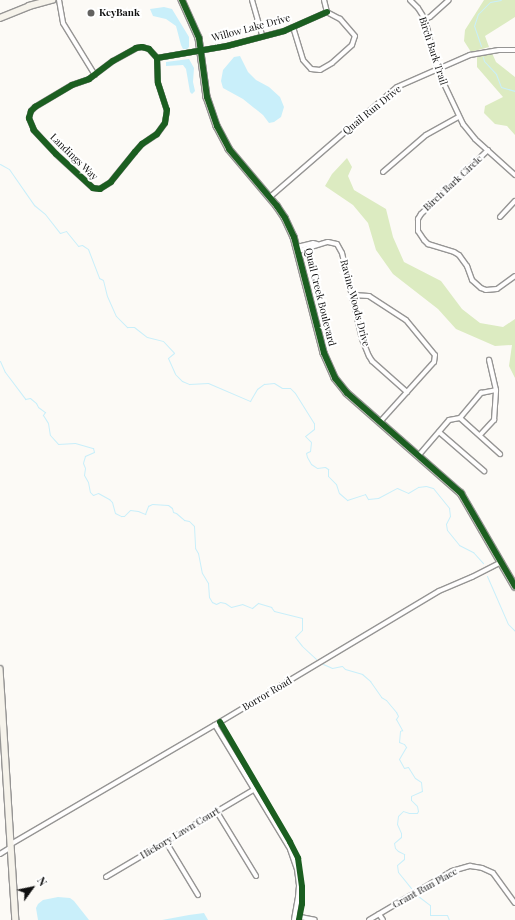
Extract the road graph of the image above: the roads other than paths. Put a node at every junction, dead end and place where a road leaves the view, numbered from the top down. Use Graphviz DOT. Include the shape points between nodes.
graph roads {
  1 [pos="52,0"];
  2 [pos="59,0"];
  3 [pos="182,0"];
  4 [pos="252,0"];
  5 [pos="324,0"];
  6 [pos="410,0"];
  7 [pos="449,0"];
  8 [pos="327,12"];
  9 [pos="0,18"];
  10 [pos="425,20"];
  11 [pos="293,27"];
  12 [pos="262,36"];
  13 [pos="202,50"];
  14 [pos="515,50"];
  15 [pos="157,58"];
  16 [pos="437,69"];
  17 [pos="95,75"];
  18 [pos="458,117"];
  19 [pos="488,150"];
  20 [pos="383,172"];
  21 [pos="515,175"];
  22 [pos="270,197"];
  23 [pos="515,201"];
  24 [pos="500,216"];
  25 [pos="297,249"];
  26 [pos="515,276"];
  27 [pos="352,296"];
  28 [pos="489,360"];
  29 [pos="496,390"];
  30 [pos="407,392"];
  31 [pos="460,418"];
  32 [pos="380,422"];
  33 [pos="439,432"];
  34 [pos="480,435"];
  35 [pos="500,454"];
  36 [pos="418,455"];
  37 [pos="484,471"];
  38 [pos="500,562"];
  39 [pos="515,586"];
  40 [pos="0,669"];
  41 [pos="215,725"];
  42 [pos="255,789"];
  43 [pos="216,812"];
  44 [pos="166,842"];
  45 [pos="11,845"];
  46 [pos="0,854"];
  47 [pos="256,876"];
  48 [pos="106,877"];
  49 [pos="198,895"];
  50 [pos="515,903"];
  51 [pos="379,914"];
  52 [pos="294,918"];
  53 [pos="16,920"];
  54 [pos="315,920"];
  55 [pos="369,920"];
  56 [pos="382,920"];
  1 -- 9 [label="street"];
  2 -- 17 [label="street" via="63,23"];
  3 -- 13 [label="street, Quail Creek Boulevard" via="196,27"];
  4 -- 12 [label="street, Willow Lake Drive"];
  5 -- 8 [label="street"];
  6 -- 10 [label="street, Birch Bark Trail"];
  7 -- 10 [label="street"];
  8 -- 11 [label="street, Willow Lake Drive"];
  8 -- 11 [label="street" via="340,19 355,36 352,46 320,70 311,68 303,60"];
  10 -- 16 [label="street, Birch Bark Trail"];
  11 -- 12 [label="street, Willow Lake Drive"];
  12 -- 13 [label="street, Willow Lake Drive"];
  13 -- 15 [label="street, Willow Lake Drive"];
  13 -- 22 [label="street, Quail Creek Boulevard" via="207,97 217,126 229,149"];
  14 -- 16 [label="street, Quail Run Drive" via="474,54"];
  15 -- 17 [label="street" via="149,49 136,48"];
  15 -- 17 [label="street, Landings Way" via="158,84 167,110 166,123 139,148 117,176 104,188 96,190 88,186 40,137 29,118 31,111 39,104"];
  16 -- 18 [label="street, Birch Bark Trail"];
  16 -- 22 [label="street, Quail Run Drive" via="408,81 386,96"];
  18 -- 19 [label="street, Birch Bark Trail"];
  18 -- 20 [label="street" via="426,135"];
  19 -- 21 [label="street, Birch Bark Trail"];
  19 -- 26 [label="street, Birch Bark Circle" via="420,214 418,231 428,244 459,255 467,266 472,280 481,288 497,290"];
  22 -- 25 [label="street, Quail Creek Boulevard" via="285,218"];
  23 -- 24 [label="street"];
  25 -- 27 [label="street, Ravine Woods Drive" via="332,242 340,248"];
  25 -- 32 [label="street, Quail Creek Boulevard" via="328,366 347,393"];
  27 -- 30 [label="street, Ravine Woods Drive" via="362,339 372,361"];
  27 -- 30 [label="street" via="369,296 394,311 406,320 433,350 434,362"];
  28 -- 29 [label="street"];
  29 -- 31 [label="street" via="481,393"];
  29 -- 34 [label="street" via="494,420"];
  30 -- 32 [label="street"];
  31 -- 33 [label="street" via="449,420"];
  31 -- 34 [label="street"];
  32 -- 36 [label="street, Quail Creek Boulevard"];
  33 -- 36 [label="street"];
  33 -- 37 [label="street"];
  34 -- 35 [label="street"];
  36 -- 38 [label="street, Quail Creek Boulevard" via="461,493"];
  38 -- 39 [label="street"];
  38 -- 41 [label="street, Borror Road" via="439,591"];
  40 -- 45 [label="street"];
  41 -- 42 [label="street"];
  41 -- 45 [label="street, Borror Road"];
  42 -- 43 [label="street, Hickory Lawn Court"];
  42 -- 52 [label="street" via="293,856 298,886"];
  43 -- 44 [label="street, Hickory Lawn Court"];
  43 -- 47 [label="street"];
  44 -- 48 [label="street, Hickory Lawn Court"];
  44 -- 49 [label="street"];
  45 -- 46 [label="street, Borror Road"];
  45 -- 53 [label="street"];
  50 -- 51 [label="street, Grant Run Place" via="493,873 470,866 452,871"];
  51 -- 55 [label="street, Grant Run Place"];
  51 -- 56 [label="street"];
  52 -- 54 [label="street"];
}
